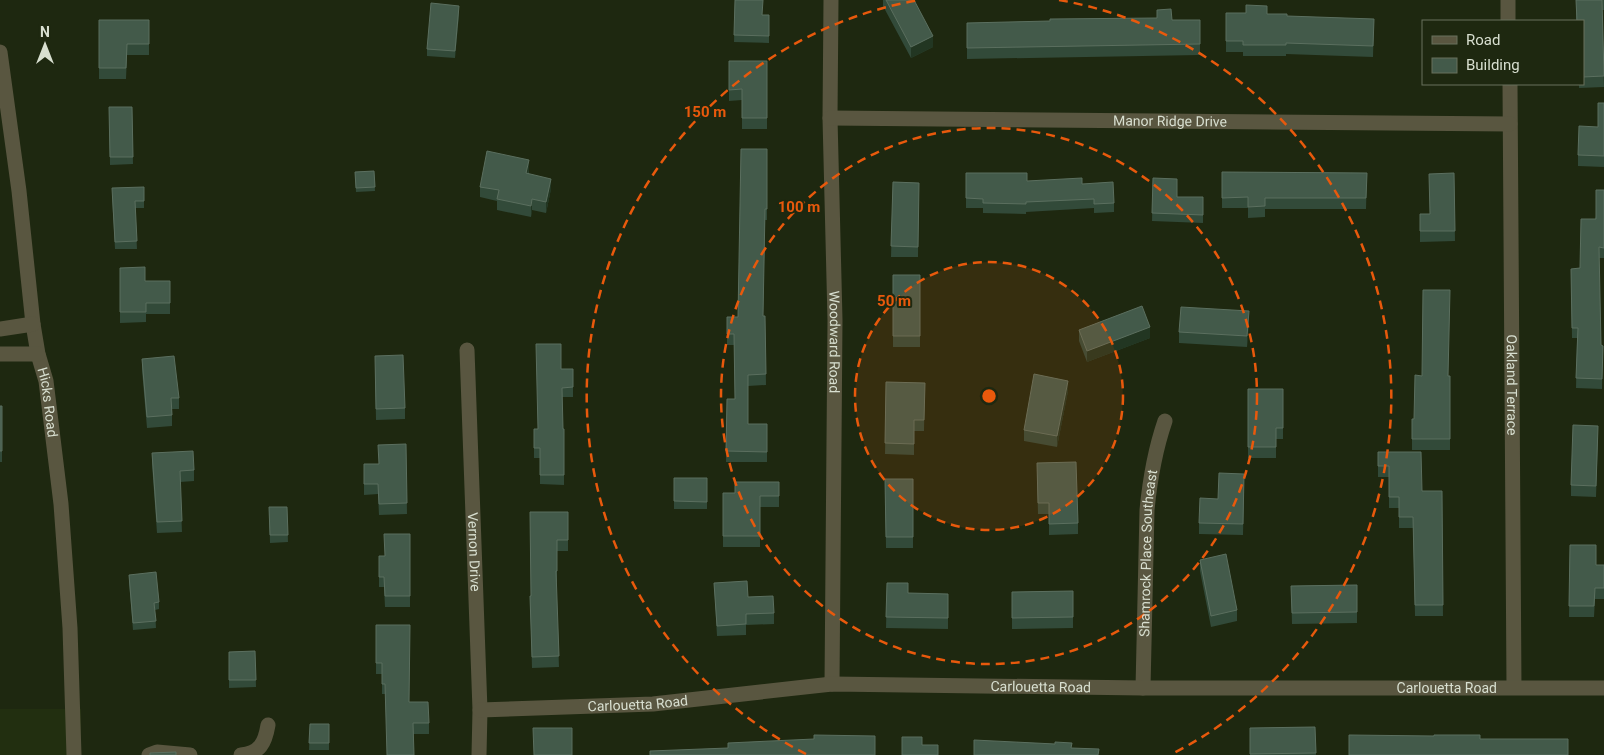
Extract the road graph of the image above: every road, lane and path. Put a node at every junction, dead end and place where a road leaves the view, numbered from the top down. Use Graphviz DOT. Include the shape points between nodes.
graph roads {
  1 [pos="831,0"];
  2 [pos="1508,0"];
  3 [pos="1508,20"];
  4 [pos="0,52"];
  5 [pos="1510,85"];
  6 [pos="830,118"];
  7 [pos="1510,124"];
  8 [pos="33,324"];
  9 [pos="0,329"];
  10 [pos="468,350"];
  11 [pos="0,354"];
  12 [pos="38,354"];
  13 [pos="1165,420"];
  14 [pos="832,684"];
  15 [pos="1514,687"];
  16 [pos="1143,688"];
  17 [pos="1604,688"];
  18 [pos="480,710"];
  19 [pos="268,725"];
  20 [pos="74,755"];
  21 [pos="149,755"];
  22 [pos="190,755"];
  23 [pos="241,755"];
  24 [pos="478,755"];
  1 -- 6 [label="street, Woodward Road"];
  2 -- 3 [label="street"];
  4 -- 8 [label="street, Hicks Road"];
  5 -- 7 [label="street, Oakland Terrace"];
  6 -- 7 [label="street, Manor Ridge Drive"];
  6 -- 14 [label="street, Woodward Road" via="835,320"];
  7 -- 15 [label="street, Oakland Terrace"];
  8 -- 9 [label="street"];
  8 -- 12 [label="street, Hicks Road"];
  10 -- 18 [label="street, Vernon Drive"];
  11 -- 12 [label="street"];
  12 -- 20 [label="street, Hicks Road" via="46,381 66,558"];
  13 -- 16 [label="street, Shamrock Place Southeast" via="1149,484"];
  14 -- 16 [label="street, Carlouetta Road"];
  14 -- 18 [label="street, Carlouetta Road" via="653,704"];
  15 -- 16 [label="street, Carlouetta Road"];
  15 -- 17 [label="street, Carlouetta Road"];
  18 -- 24 [label="street, Vernon Drive"];
  19 -- 23 [label="street" via="260,746 252,754"];
  21 -- 22 [label="street" via="157,752"];
}
